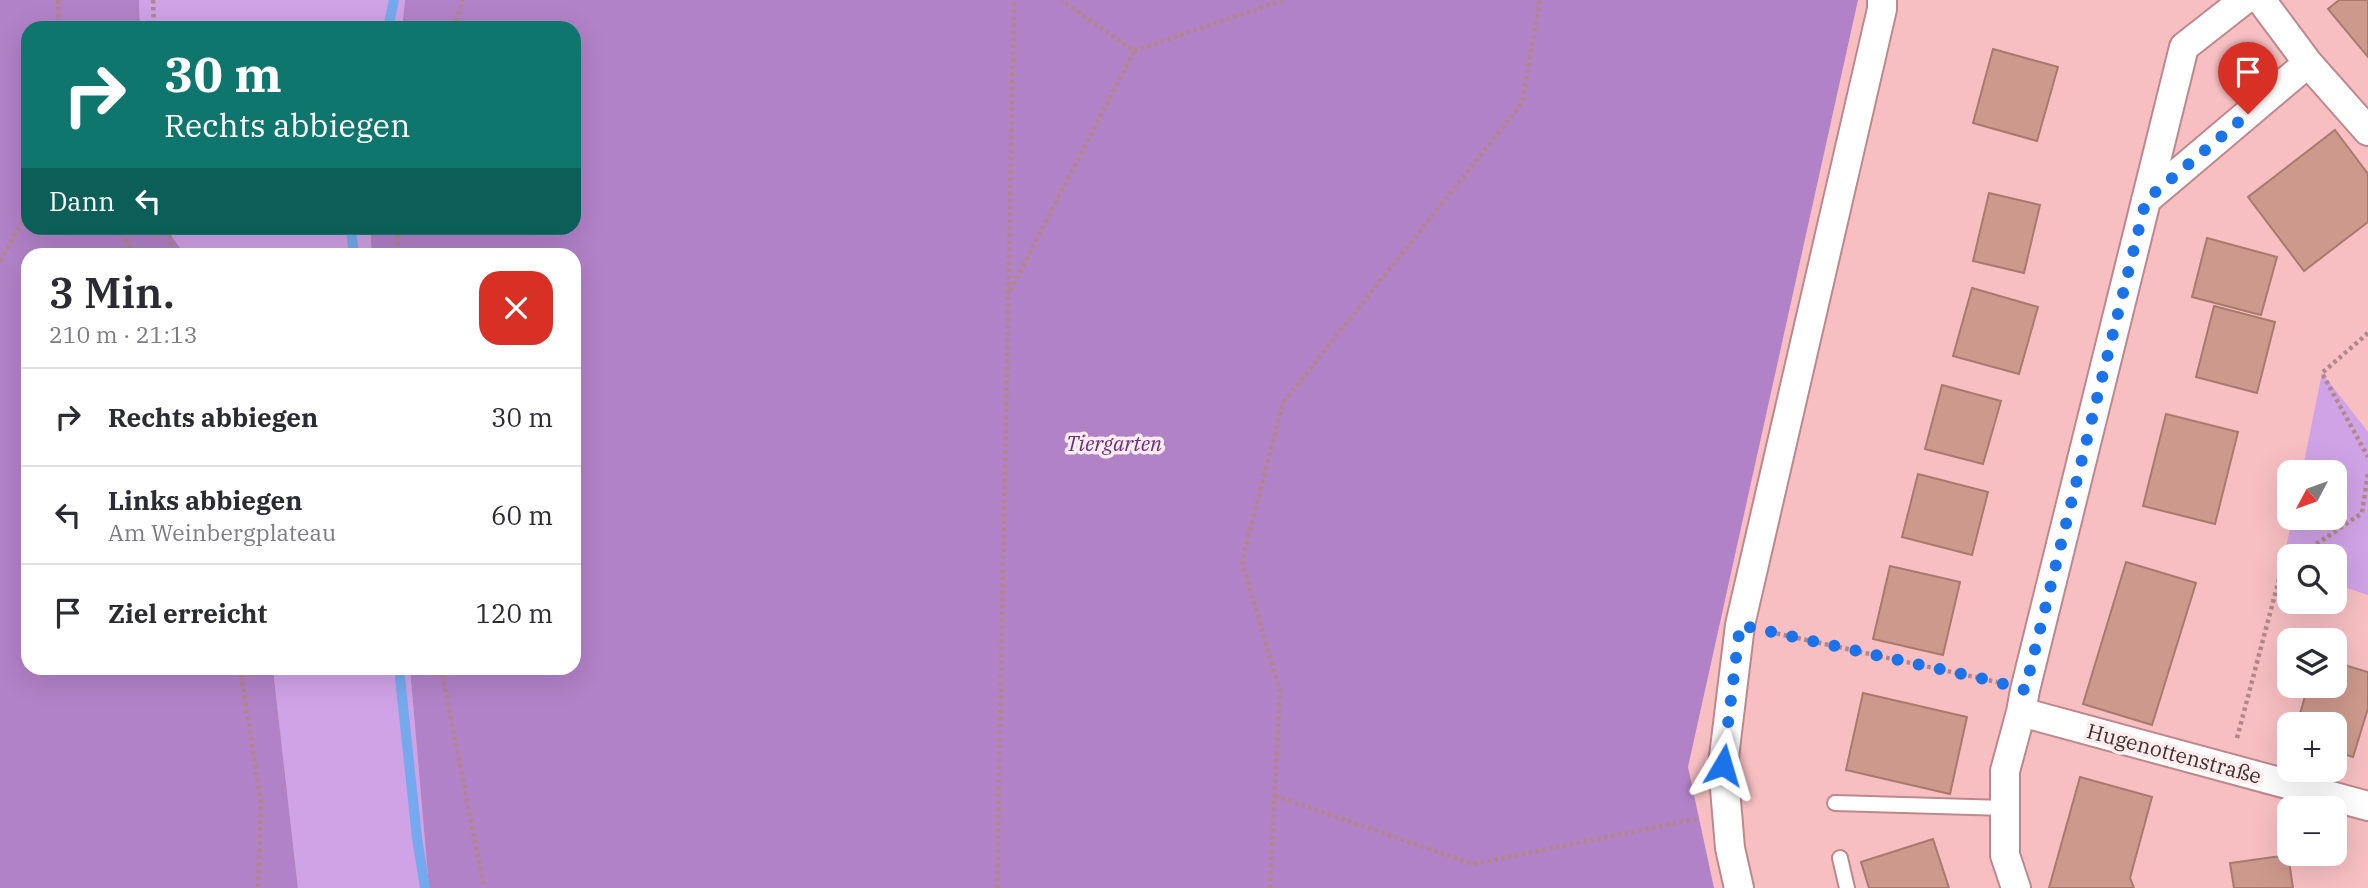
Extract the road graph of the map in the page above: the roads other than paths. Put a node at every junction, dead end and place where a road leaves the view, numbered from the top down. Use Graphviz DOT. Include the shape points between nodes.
graph roads {
  1 [pos="1882,0"];
  2 [pos="2244,0"];
  3 [pos="2261,0"];
  4 [pos="2308,63"];
  5 [pos="2368,131"];
  6 [pos="2146,200"];
  7 [pos="2023,701"];
  8 [pos="1835,803"];
  9 [pos="2368,806"];
  10 [pos="2005,808"];
  11 [pos="1840,858"];
  12 [pos="1739,888"];
  13 [pos="1847,888"];
  14 [pos="2016,888"];
  1 -- 12 [label="street" via="1740,625 1723,765 1730,848"];
  2 -- 6 [label="street" via="2184,47"];
  3 -- 4 [label="street"];
  4 -- 5 [label="street"];
  4 -- 6 [label="street"];
  6 -- 7 [label="street"];
  7 -- 9 [label="street, Hugenottenstraße" via="2229,769"];
  7 -- 10 [label="street" via="2005,771"];
  8 -- 10 [label="lane"];
  10 -- 14 [label="street" via="2005,855"];
  11 -- 13 [label="lane"];
}
